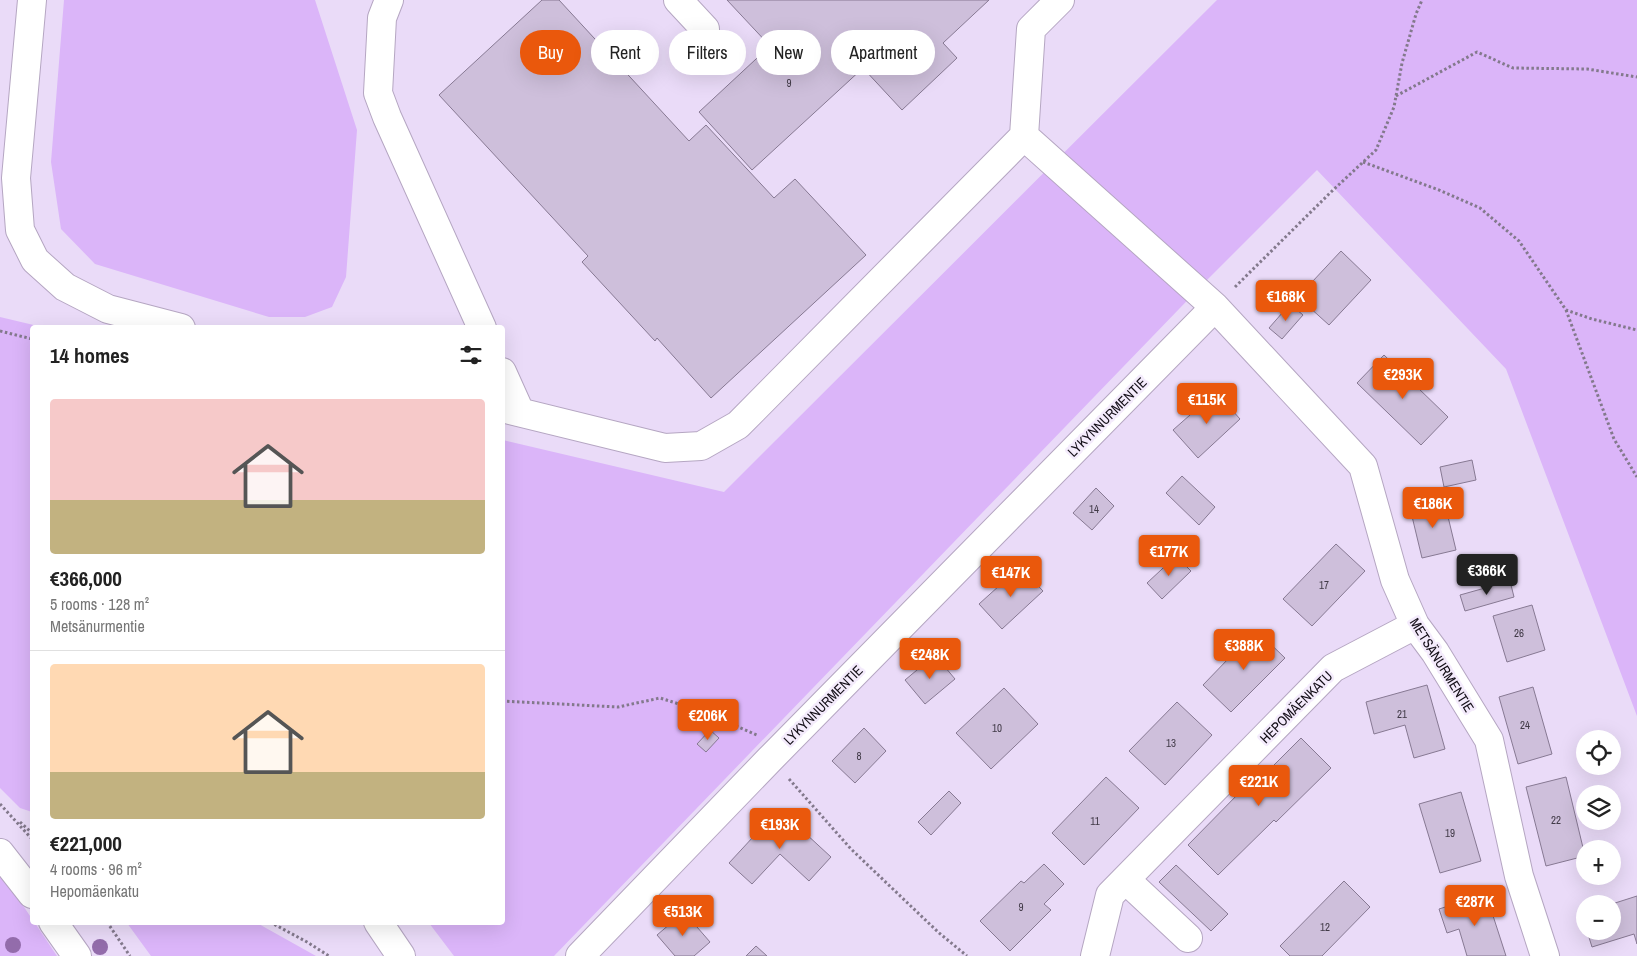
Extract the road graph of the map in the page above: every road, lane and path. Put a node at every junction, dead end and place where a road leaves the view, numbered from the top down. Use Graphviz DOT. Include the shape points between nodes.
graph roads {
  1 [pos="32,0"];
  2 [pos="389,0"];
  3 [pos="678,0"];
  4 [pos="1060,0"];
  5 [pos="1422,0"];
  6 [pos="705,29"];
  7 [pos="1637,77"];
  8 [pos="1396,96"];
  9 [pos="1024,136"];
  10 [pos="1363,162"];
  11 [pos="1215,307"];
  12 [pos="1566,310"];
  13 [pos="169,325"];
  14 [pos="481,325"];
  15 [pos="1637,330"];
  16 [pos="0,331"];
  17 [pos="30,338"];
  18 [pos="505,385"];
  19 [pos="511,410"];
  20 [pos="1637,477"];
  21 [pos="1415,625"];
  22 [pos="505,701"];
  23 [pos="776,752"];
  24 [pos="0,804"];
  25 [pos="8,813"];
  26 [pos="30,831"];
  27 [pos="30,838"];
  28 [pos="0,853"];
  29 [pos="1126,880"];
  30 [pos="30,891"];
  31 [pos="55,925"];
  32 [pos="109,925"];
  33 [pos="276,925"];
  34 [pos="380,925"];
  35 [pos="1188,938"];
  36 [pos="77,956"];
  37 [pos="130,956"];
  38 [pos="329,956"];
  39 [pos="401,956"];
  40 [pos="580,956"];
  41 [pos="967,956"];
  42 [pos="1095,956"];
  43 [pos="1545,956"];
  1 -- 13 [label="street" via="16,178 20,230 35,260 65,287 108,309"];
  2 -- 14 [label="street" via="382,18 378,93"];
  3 -- 6 [label="street"];
  4 -- 9 [label="street" via="1031,29"];
  5 -- 8 [label="path" via="1402,63"];
  7 -- 8 [label="path" via="1588,69 1513,68 1477,52"];
  8 -- 10 [label="path" via="1376,150"];
  9 -- 11 [label="street, METSÄNURMENTIE"];
  9 -- 19 [label="street" via="738,425 700,446 665,448"];
  10 -- 11 [label="path"];
  10 -- 12 [label="path" via="1480,208 1519,241"];
  11 -- 21 [label="street, METSÄNURMENTIE" via="1363,466 1395,580"];
  11 -- 23 [label="street, LYKYNNURMENTIE"];
  12 -- 15 [label="path"];
  12 -- 20 [label="path" via="1614,439"];
  16 -- 17 [label="path"];
  18 -- 19 [label="street"];
  21 -- 29 [label="street, HEPOMÄENKATU" via="1334,668"];
  21 -- 43 [label="street, METSÄNURMENTIE" via="1488,740 1519,876"];
  22 -- 23 [label="path" via="618,707 660,698 701,711"];
  23 -- 40 [label="street, LYKYNNURMENTIE"];
  23 -- 41 [label="path" via="806,797 852,849"];
  24 -- 25 [label="path"];
  25 -- 26 [label="path"];
  25 -- 27 [label="path"];
  28 -- 30 [label="street"];
  29 -- 35 [label="street"];
  29 -- 42 [label="street, HEPOMÄENKATU" via="1110,895"];
  31 -- 36 [label="street"];
  32 -- 37 [label="path"];
  33 -- 38 [label="path"];
  34 -- 39 [label="street"];
}
